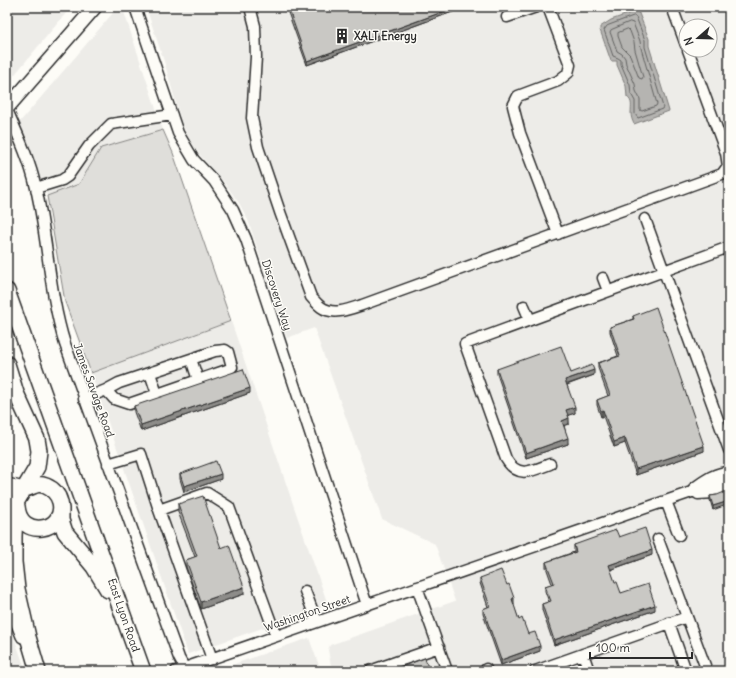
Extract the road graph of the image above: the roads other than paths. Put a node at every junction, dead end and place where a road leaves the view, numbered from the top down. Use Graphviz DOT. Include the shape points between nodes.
graph roads {
  1 [pos="95,7"];
  2 [pos="134,7"];
  3 [pos="250,7"];
  4 [pos="536,7"];
  5 [pos="548,7"];
  6 [pos="672,7"];
  7 [pos="507,17"];
  8 [pos="678,23"];
  9 [pos="691,58"];
  10 [pos="7,109"];
  11 [pos="172,116"];
  12 [pos="36,188"];
  13 [pos="645,219"];
  14 [pos="558,234"];
  15 [pos="729,247"];
  16 [pos="664,271"];
  17 [pos="603,278"];
  18 [pos="7,291"];
  19 [pos="608,291"];
  20 [pos="524,306"];
  21 [pos="530,320"];
  22 [pos="191,359"];
  23 [pos="7,364"];
  24 [pos="150,373"];
  25 [pos="198,380"];
  26 [pos="106,390"];
  27 [pos="156,394"];
  28 [pos="84,399"];
  29 [pos="729,450"];
  30 [pos="108,464"];
  31 [pos="550,464"];
  32 [pos="729,472"];
  33 [pos="729,479"];
  34 [pos="7,486"];
  35 [pos="729,488"];
  36 [pos="21,495"];
  37 [pos="684,495"];
  38 [pos="666,501"];
  39 [pos="60,508"];
  40 [pos="159,510"];
  41 [pos="679,535"];
  42 [pos="658,539"];
  43 [pos="417,587"];
  44 [pos="306,591"];
  45 [pos="7,597"];
  46 [pos="367,605"];
  47 [pos="121,609"];
  48 [pos="687,617"];
  49 [pos="317,622"];
  50 [pos="669,624"];
  51 [pos="276,636"];
  52 [pos="438,647"];
  53 [pos="582,654"];
  54 [pos="212,659"];
  55 [pos="182,670"];
  56 [pos="538,670"];
  57 [pos="38,671"];
  58 [pos="143,671"];
  59 [pos="370,671"];
  60 [pos="447,671"];
  61 [pos="589,671"];
  62 [pos="686,671"];
  63 [pos="707,671"];
  1 -- 10 [label="main road"];
  2 -- 11 [label="street, Discovery Way"];
  3 -- 14 [label="street" via="255,26 256,57 252,118 258,147 312,297 321,308 333,312 347,310"];
  4 -- 7 [label="street"];
  5 -- 14 [label="street" via="570,65 568,73 558,81 518,96 513,106 520,132"];
  6 -- 8 [label="street"];
  9 -- 14 [label="street" via="726,153 728,166 722,174"];
  10 -- 12 [label="street, James Savage Road"];
  11 -- 12 [label="street" via="111,124 89,146 68,176"];
  11 -- 46 [label="street, Discovery Way" via="178,133 194,160 214,181 233,210 246,239"];
  12 -- 28 [label="street, James Savage Road" via="59,323"];
  13 -- 16 [label="street"];
  15 -- 16 [label="street"];
  16 -- 19 [label="street"];
  16 -- 29 [label="street"];
  17 -- 19 [label="street"];
  18 -- 47 [label="highway, East Lyon Road"];
  19 -- 21 [label="street"];
  20 -- 21 [label="street"];
  21 -- 31 [label="street" via="466,344 506,459 517,471 523,472"];
  22 -- 24 [label="street"];
  22 -- 25 [label="street"];
  22 -- 25 [label="street" via="215,351 228,352 232,367"];
  23 -- 36 [label="highway" via="19,402 39,447 37,467"];
  24 -- 26 [label="street"];
  24 -- 27 [label="street"];
  25 -- 27 [label="street"];
  26 -- 27 [label="street" via="114,399 129,404"];
  26 -- 28 [label="street"];
  28 -- 30 [label="street, James Savage Road"];
  30 -- 40 [label="street" via="141,454"];
  30 -- 55 [label="street, James Savage Road"];
  32 -- 37 [label="street" via="709,477"];
  33 -- 37 [label="street"];
  34 -- 36 [label="highway"];
  35 -- 37 [label="street" via="715,493"];
  36 -- 39 [label="highway" via="38,484 51,488 59,499"];
  36 -- 39 [label="highway" via="17,510 20,519 35,528 44,528 52,524 58,517"];
  36 -- 57 [label="highway" via="15,514 16,581"];
  37 -- 38 [label="street, Washington Street"];
  38 -- 41 [label="street"];
  38 -- 43 [label="street, Washington Street"];
  39 -- 47 [label="highway" via="62,523 68,536 94,567"];
  40 -- 51 [label="street" via="207,493 229,507"];
  40 -- 54 [label="street"];
  42 -- 48 [label="street"];
  43 -- 46 [label="street, Washington Street"];
  43 -- 52 [label="street"];
  44 -- 49 [label="street"];
  45 -- 57 [label="main road"];
  46 -- 49 [label="street, Washington Street"];
  47 -- 58 [label="highway, East Lyon Road"];
  48 -- 50 [label="street"];
  48 -- 63 [label="street"];
  49 -- 51 [label="street, Washington Street"];
  50 -- 53 [label="street" via="607,650"];
  50 -- 62 [label="street"];
  51 -- 54 [label="street, Washington Street"];
  52 -- 59 [label="street"];
  52 -- 60 [label="street"];
  53 -- 56 [label="street"];
  53 -- 61 [label="street"];
  54 -- 55 [label="street, Washington Street"];
}
